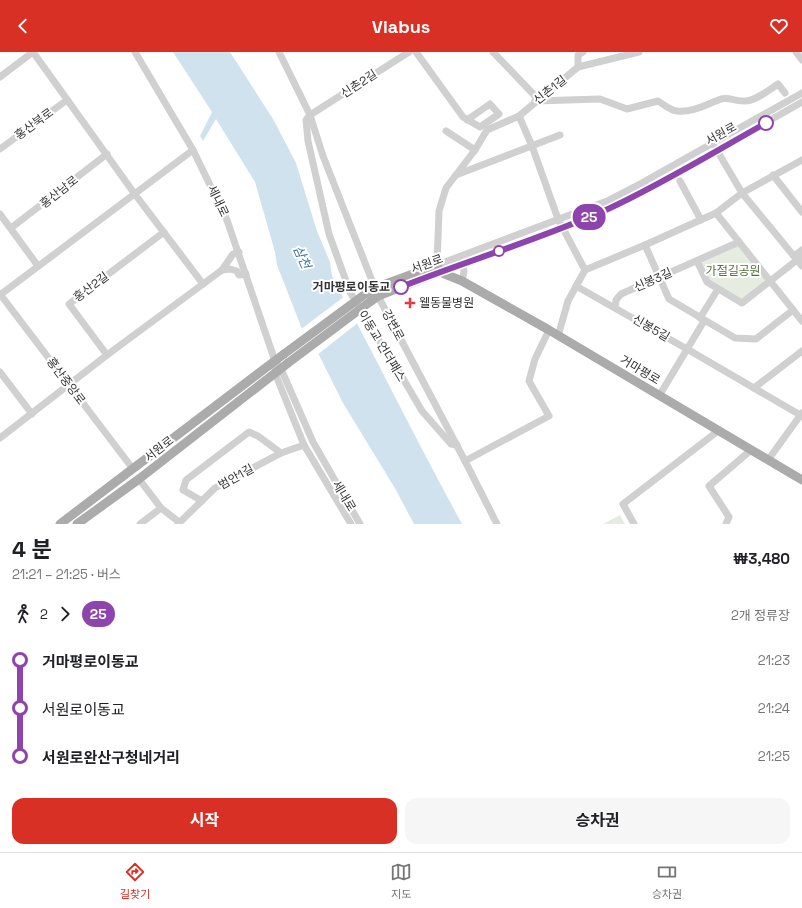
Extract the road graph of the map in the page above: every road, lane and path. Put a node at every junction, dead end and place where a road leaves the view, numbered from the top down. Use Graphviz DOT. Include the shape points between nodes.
graph roads {
  1 [pos="33,52"];
  2 [pos="135,52"];
  3 [pos="279,52"];
  4 [pos="409,52"];
  5 [pos="416,52"];
  6 [pos="493,52"];
  7 [pos="584,52"];
  8 [pos="639,52"];
  9 [pos="796,52"];
  10 [pos="802,60"];
  11 [pos="578,67"];
  12 [pos="0,77"];
  13 [pos="785,93"];
  14 [pos="802,93"];
  15 [pos="67,100"];
  16 [pos="536,100"];
  17 [pos="802,102"];
  18 [pos="499,114"];
  19 [pos="310,115"];
  20 [pos="518,116"];
  21 [pos="467,120"];
  22 [pos="509,120"];
  23 [pos="446,131"];
  24 [pos="560,135"];
  25 [pos="713,143"];
  26 [pos="532,146"];
  27 [pos="0,149"];
  28 [pos="193,150"];
  29 [pos="475,150"];
  30 [pos="717,150"];
  31 [pos="107,154"];
  32 [pos="802,160"];
  33 [pos="456,175"];
  34 [pos="773,175"];
  35 [pos="680,181"];
  36 [pos="742,193"];
  37 [pos="134,194"];
  38 [pos="802,212"];
  39 [pos="716,213"];
  40 [pos="0,214"];
  41 [pos="558,219"];
  42 [pos="701,220"];
  43 [pos="563,227"];
  44 [pos="11,228"];
  45 [pos="164,232"];
  46 [pos="739,242"];
  47 [pos="645,245"];
  48 [pos="802,250"];
  49 [pos="239,252"];
  50 [pos="798,256"];
  51 [pos="697,261"];
  52 [pos="463,264"];
  53 [pos="38,266"];
  54 [pos="802,266"];
  55 [pos="438,269"];
  56 [pos="222,270"];
  57 [pos="585,270"];
  58 [pos="246,274"];
  59 [pos="659,277"];
  60 [pos="462,281"];
  61 [pos="771,281"];
  62 [pos="203,284"];
  63 [pos="576,286"];
  64 [pos="718,289"];
  65 [pos="0,294"];
  66 [pos="373,294"];
  67 [pos="615,307"];
  68 [pos="793,310"];
  69 [pos="702,320"];
  70 [pos="802,321"];
  71 [pos="549,330"];
  72 [pos="558,336"];
  73 [pos="687,349"];
  74 [pos="802,352"];
  75 [pos="107,355"];
  76 [pos="275,361"];
  77 [pos="282,365"];
  78 [pos="0,372"];
  79 [pos="69,385"];
  80 [pos="754,388"];
  81 [pos="659,396"];
  82 [pos="32,414"];
  83 [pos="802,415"];
  84 [pos="718,431"];
  85 [pos="0,438"];
  86 [pos="304,445"];
  87 [pos="457,446"];
  88 [pos="751,450"];
  89 [pos="281,453"];
  90 [pos="768,460"];
  91 [pos="465,461"];
  92 [pos="132,469"];
  93 [pos="139,479"];
  94 [pos="802,480"];
  95 [pos="202,500"];
  96 [pos="161,508"];
  97 [pos="179,523"];
  98 [pos="60,524"];
  99 [pos="77,524"];
  100 [pos="140,524"];
  101 [pos="351,524"];
  102 [pos="360,524"];
  103 [pos="497,524"];
  104 [pos="634,524"];
  105 [pos="726,524"];
  1 -- 12 [label="street"];
  1 -- 15 [label="street"];
  2 -- 28 [label="street, 세내로"];
  3 -- 19 [label="street, 강변로"];
  4 -- 19 [label="street, 신촌2길"];
  5 -- 21 [label="street"];
  6 -- 16 [label="street"];
  7 -- 11 [label="street" via="578,55"];
  8 -- 11 [label="street, 신촌1길"];
  9 -- 10 [label="street"];
  11 -- 16 [label="street, 신촌1길"];
  13 -- 16 [label="street" via="778,84 745,102 722,99 693,109 676,111 658,101 627,109 600,100"];
  14 -- 25 [label="street, 서원로"];
  15 -- 27 [label="street, 홍산북로"];
  15 -- 31 [label="street"];
  16 -- 20 [label="street, 신촌1길"];
  17 -- 30 [label="street, 서원로"];
  18 -- 21 [label="street" via="480,127"];
  18 -- 21 [label="street" via="490,104"];
  18 -- 22 [label="street"];
  19 -- 66 [label="street, 강변로"];
  19 -- 87 [label="street, 이동교 언더패스" via="306,120 308,141 322,209 350,292 422,411 451,444"];
  20 -- 22 [label="street, 신촌1길"];
  20 -- 26 [label="street"];
  22 -- 29 [label="street, 신촌1길" via="487,130"];
  23 -- 29 [label="street"];
  24 -- 26 [label="street"];
  25 -- 30 [label="street"];
  25 -- 41 [label="street, 서원로" via="607,200"];
  26 -- 33 [label="street"];
  26 -- 41 [label="street"];
  28 -- 37 [label="street"];
  28 -- 49 [label="street, 세내로" via="227,220"];
  29 -- 33 [label="street, 신촌1길"];
  30 -- 36 [label="street"];
  30 -- 43 [label="street, 서원로" via="609,209"];
  31 -- 37 [label="street"];
  31 -- 44 [label="street, 홍산남로"];
  32 -- 34 [label="street"];
  33 -- 55 [label="street, 신촌1길" via="446,188 439,211"];
  34 -- 36 [label="street"];
  34 -- 38 [label="street"];
  35 -- 42 [label="street"];
  36 -- 39 [label="street"];
  36 -- 50 [label="street"];
  37 -- 45 [label="street"];
  37 -- 53 [label="street"];
  39 -- 42 [label="street"];
  39 -- 46 [label="street"];
  40 -- 44 [label="street"];
  41 -- 43 [label="street"];
  41 -- 55 [label="street, 서원로"];
  42 -- 47 [label="street"];
  43 -- 52 [label="street, 서원로"];
  43 -- 57 [label="street"];
  44 -- 53 [label="street"];
  45 -- 62 [label="street"];
  45 -- 75 [label="street, 홍산2길" via="69,304"];
  46 -- 51 [label="street, 신봉3길"];
  46 -- 61 [label="street"];
  47 -- 57 [label="street"];
  47 -- 59 [label="street"];
  48 -- 50 [label="street"];
  49 -- 56 [label="street" via="233,254"];
  49 -- 58 [label="street, 세내로"];
  50 -- 54 [label="street"];
  50 -- 61 [label="street"];
  51 -- 59 [label="street, 신봉3길"];
  51 -- 64 [label="street" via="707,282"];
  52 -- 55 [label="street, 서원로"];
  52 -- 60 [label="street"];
  53 -- 65 [label="street"];
  55 -- 60 [label="main road, 거마평로"];
  55 -- 66 [label="main road, 서원로"];
  56 -- 58 [label="street" via="237,271 239,276"];
  56 -- 62 [label="street"];
  57 -- 63 [label="street"];
  58 -- 76 [label="street, 세내로"];
  59 -- 67 [label="street, 신봉3길" via="621,294 616,300"];
  59 -- 69 [label="street" via="669,299"];
  60 -- 71 [label="main road, 거마평로"];
  61 -- 64 [label="street" via="742,303"];
  61 -- 68 [label="street"];
  62 -- 75 [label="street"];
  63 -- 67 [label="street"];
  63 -- 72 [label="street" via="568,301"];
  64 -- 69 [label="street"];
  65 -- 79 [label="street, 홍산중앙로"];
  66 -- 77 [label="main road, 서원로, bridge"];
  66 -- 87 [label="street, 강변로"];
  67 -- 73 [label="street, 신봉5길"];
  68 -- 69 [label="street" via="756,339 735,338"];
  68 -- 70 [label="street"];
  69 -- 73 [label="street"];
  71 -- 72 [label="main road, 거마평로"];
  71 -- 91 [label="street" via="535,360 529,381 549,416"];
  72 -- 81 [label="main road, 거마평로"];
  73 -- 80 [label="street, 신봉5길"];
  73 -- 81 [label="street"];
  74 -- 80 [label="street"];
  75 -- 79 [label="street"];
  76 -- 77 [label="main road, 서원로"];
  76 -- 92 [label="main road, 서원로"];
  77 -- 86 [label="street, 세내로"];
  77 -- 93 [label="main road, 서원로"];
  77 -- 102 [label="street, 세내로" via="313,442"];
  78 -- 82 [label="street"];
  79 -- 82 [label="street"];
  79 -- 92 [label="street, 홍산중앙로"];
  80 -- 83 [label="street, 신봉5길"];
  81 -- 84 [label="main road, 거마평로"];
  82 -- 85 [label="street"];
  83 -- 90 [label="street"];
  84 -- 88 [label="main road, 거마평로"];
  84 -- 104 [label="street" via="623,504"];
  86 -- 89 [label="street, 범안1길"];
  86 -- 101 [label="street, 세내로"];
  87 -- 91 [label="street, 강변로"];
  88 -- 90 [label="main road, 거마평로"];
  88 -- 105 [label="street" via="709,486 729,516"];
  89 -- 95 [label="street, 범안1길" via="215,488"];
  89 -- 95 [label="street" via="249,432 186,480 183,490"];
  90 -- 94 [label="main road, 거마평로"];
  91 -- 103 [label="street, 강변로"];
  92 -- 98 [label="main road, 서원로"];
  93 -- 96 [label="street"];
  93 -- 99 [label="main road, 서원로"];
  95 -- 97 [label="street, 범안1길"];
  96 -- 97 [label="street"];
  96 -- 100 [label="street"];
}
